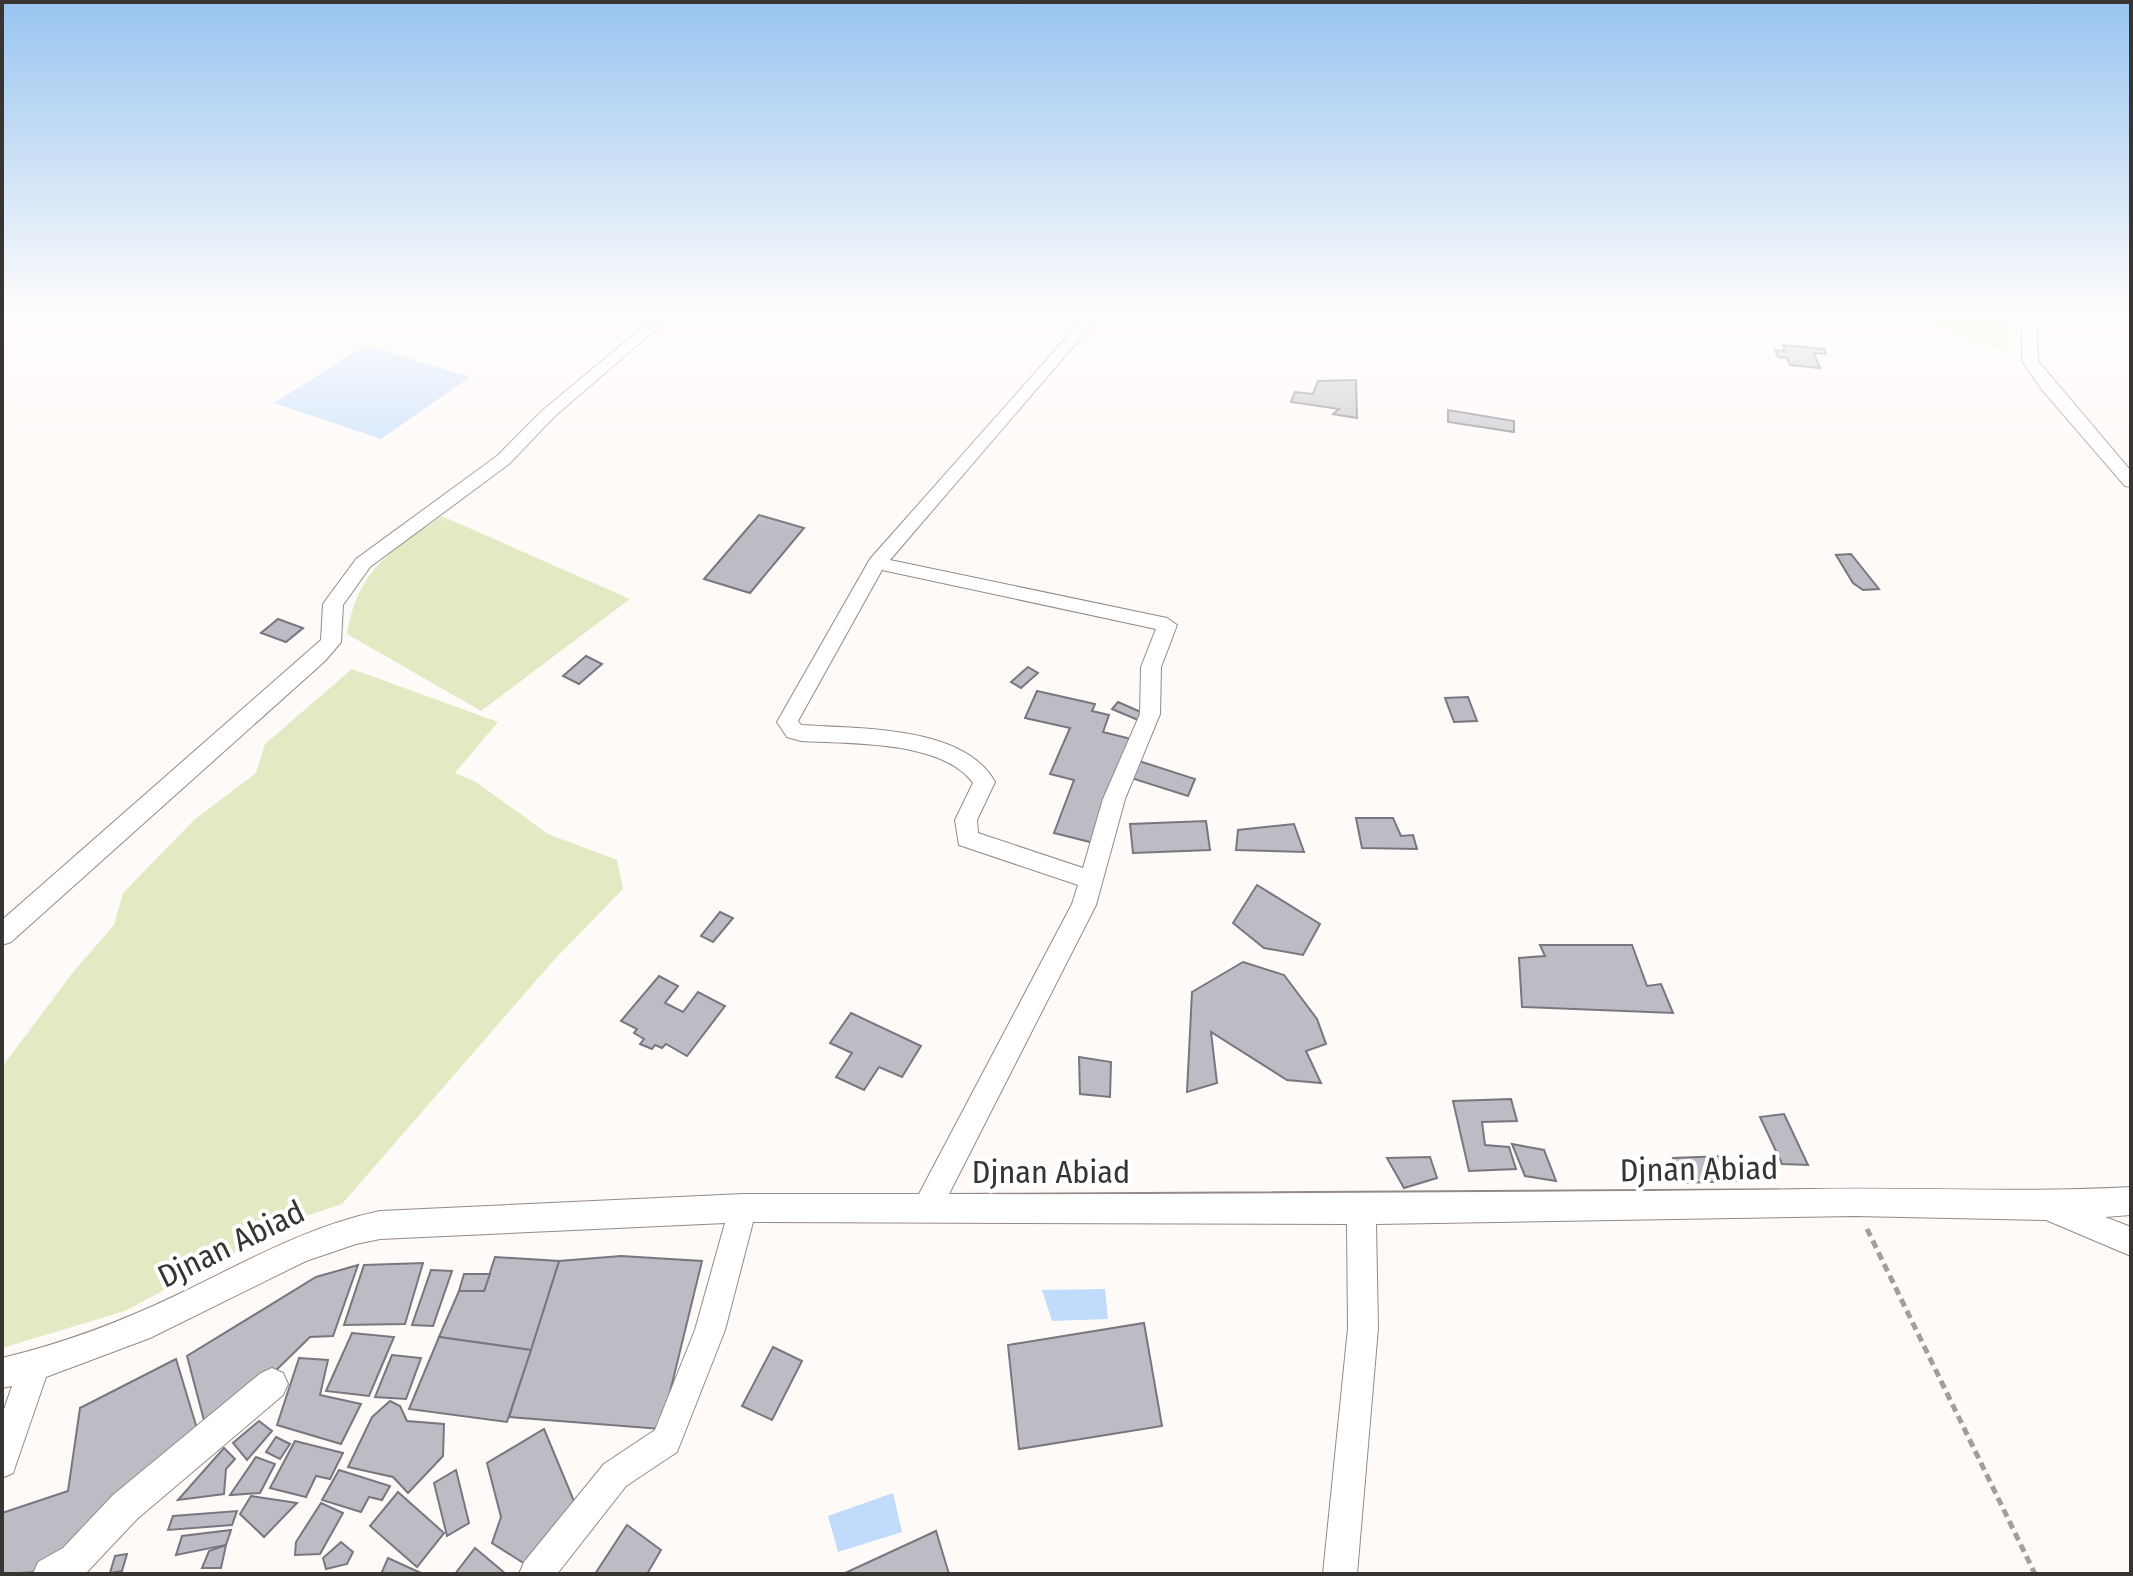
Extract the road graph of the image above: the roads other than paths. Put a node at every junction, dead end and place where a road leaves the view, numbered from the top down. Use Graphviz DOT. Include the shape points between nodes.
graph roads {
  1 [pos="579,388"];
  2 [pos="1030,388"];
  3 [pos="2049,388"];
  4 [pos="2131,482"];
  5 [pos="877,563"];
  6 [pos="1091,880"];
  7 [pos="2,935"];
  8 [pos="2131,1201"];
  9 [pos="2046,1206"];
  10 [pos="743,1208"];
  11 [pos="927,1208"];
  12 [pos="1361,1210"];
  13 [pos="2131,1242"];
  14 [pos="34,1366"];
  15 [pos="2,1373"];
  16 [pos="272,1384"];
  17 [pos="2,1462"];
  18 [pos="50,1574"];
  19 [pos="536,1574"];
  20 [pos="1340,1574"];
  1 -- 7 [label="street" via="503,460 363,563 333,604 331,642 318,656"];
  2 -- 5 [label="street"];
  3 -- 4 [label="street"];
  5 -- 6 [label="street" via="1167,625 1151,667 1150,714 1114,799"];
  5 -- 6 [label="street" via="789,716 790,728 920,743 956,758 978,771 984,782 966,820 964,831 972,843"];
  6 -- 11 [label="street" via="1058,957"];
  8 -- 9 [label="street, Djnan Abiad"];
  9 -- 12 [label="street, Djnan Abiad" via="1854,1202"];
  9 -- 13 [label="street"];
  10 -- 11 [label="street, Djnan Abiad"];
  10 -- 14 [label="street, Djnan Abiad" via="453,1219 341,1232 295,1248 130,1333"];
  10 -- 19 [label="street" via="710,1330 666,1441 615,1475"];
  11 -- 12 [label="street, Djnan Abiad"];
  12 -- 20 [label="street" via="1363,1328"];
  14 -- 15 [label="street, Djnan Abiad"];
  14 -- 17 [label="street"];
  16 -- 18 [label="street" via="125,1507 75,1560"];
}
